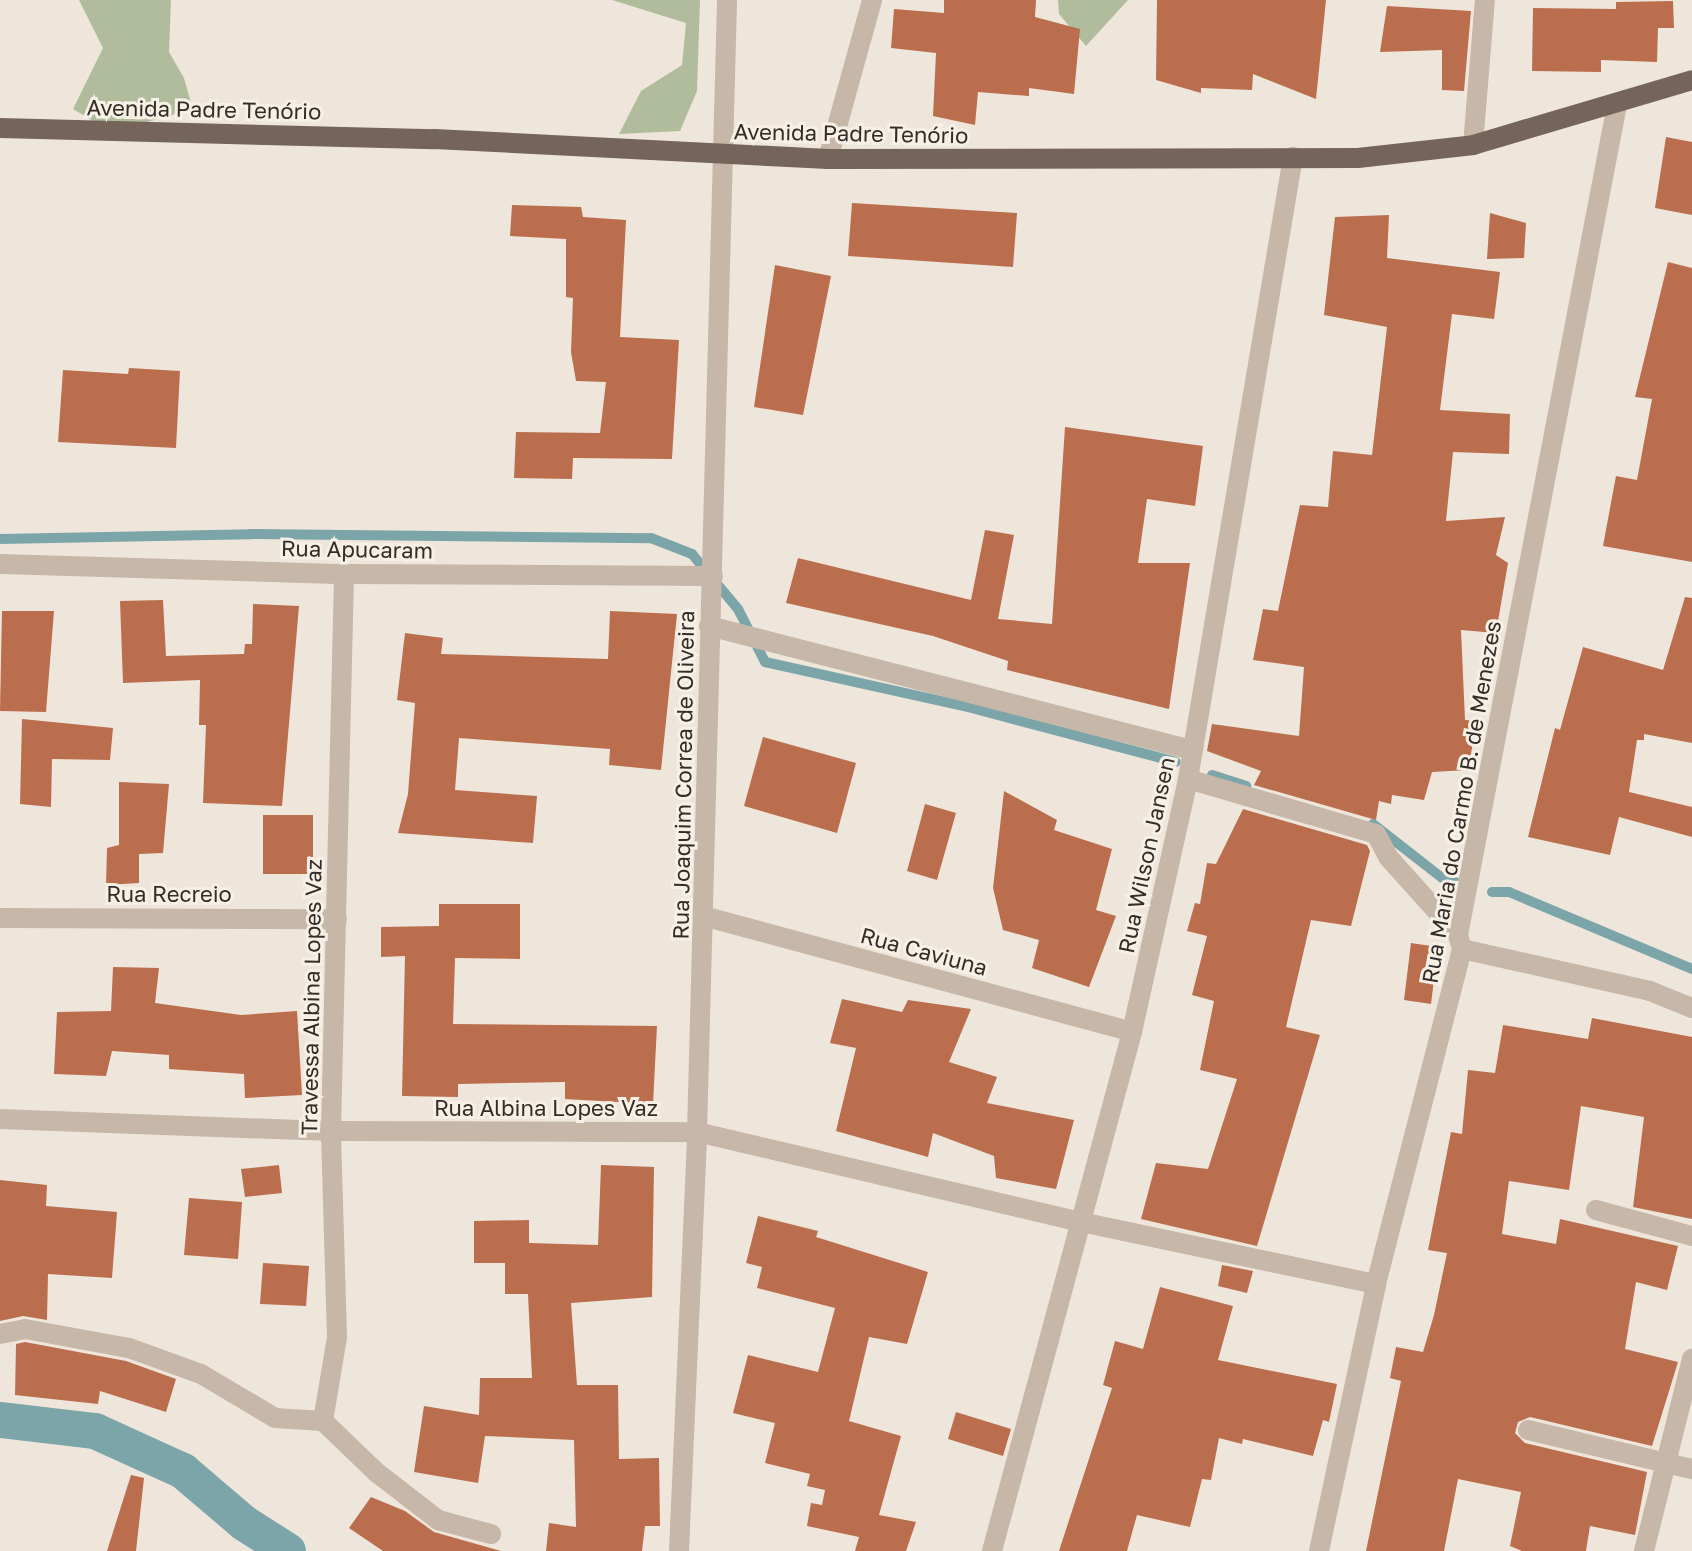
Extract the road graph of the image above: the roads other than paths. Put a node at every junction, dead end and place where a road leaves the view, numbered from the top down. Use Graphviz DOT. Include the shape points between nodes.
graph roads {
  1 [pos="727,0"];
  2 [pos="872,0"];
  3 [pos="1485,0"];
  4 [pos="1692,80"];
  5 [pos="1617,105"];
  6 [pos="0,128"];
  7 [pos="1473,145"];
  8 [pos="721,154"];
  9 [pos="1293,157"];
  10 [pos="828,159"];
  11 [pos="0,564"];
  12 [pos="344,574"];
  13 [pos="713,576"];
  14 [pos="709,626"];
  15 [pos="1192,750"];
  16 [pos="1188,779"];
  17 [pos="703,916"];
  18 [pos="0,918"];
  19 [pos="337,919"];
  20 [pos="1460,942"];
  21 [pos="1692,1008"];
  22 [pos="1132,1032"];
  23 [pos="0,1119"];
  24 [pos="331,1131"];
  25 [pos="697,1132"];
  26 [pos="1596,1210"];
  27 [pos="1081,1222"];
  28 [pos="1692,1236"];
  29 [pos="1376,1284"];
  30 [pos="0,1334"];
  31 [pos="1692,1359"];
  32 [pos="323,1421"];
  33 [pos="1528,1430"];
  34 [pos="1664,1461"];
  35 [pos="1692,1469"];
  36 [pos="491,1534"];
  37 [pos="679,1551"];
  38 [pos="992,1551"];
  39 [pos="1319,1551"];
  40 [pos="1644,1551"];
  1 -- 8 [label="street, Rua Joaquim Correa de Oliveira"];
  2 -- 10 [label="street"];
  3 -- 7 [label="street"];
  4 -- 5 [label="main road, Avenida Padre Tenório"];
  5 -- 7 [label="main road, Avenida Padre Tenório"];
  5 -- 20 [label="street, Rua Maria do Carmo B. de Menezes"];
  6 -- 8 [label="main road, Avenida Padre Tenório" via="434,139"];
  7 -- 9 [label="main road, Avenida Padre Tenório" via="1358,158"];
  8 -- 10 [label="main road, Avenida Padre Tenório"];
  8 -- 13 [label="street, Rua Joaquim Correa de Oliveira"];
  9 -- 10 [label="main road, Avenida Padre Tenório"];
  9 -- 15 [label="street, Rua Wilson Jansen"];
  11 -- 12 [label="street, Rua Apucaram"];
  12 -- 13 [label="street, Rua Apucaram"];
  12 -- 19 [label="street, Travessa Albina Lopes Vaz"];
  13 -- 14 [label="street, Rua Joaquim Correa de Oliveira"];
  14 -- 15 [label="street"];
  14 -- 17 [label="street, Rua Joaquim Correa de Oliveira"];
  15 -- 16 [label="street, Rua Wilson Jansen"];
  16 -- 20 [label="street" via="1376,834 1389,858"];
  16 -- 22 [label="street, Rua Wilson Jansen"];
  17 -- 22 [label="street, Rua Caviuna"];
  17 -- 25 [label="street, Rua Joaquim Correa de Oliveira"];
  18 -- 19 [label="street, Rua Recreio"];
  19 -- 24 [label="street, Travessa Albina Lopes Vaz"];
  20 -- 21 [label="street" via="1635,987"];
  20 -- 29 [label="street, Rua Maria do Carmo B. de Menezes"];
  22 -- 27 [label="street, Rua Wilson Jansen"];
  23 -- 24 [label="street, Rua Albina Lopes Vaz"];
  24 -- 25 [label="street, Rua Albina Lopes Vaz"];
  24 -- 32 [label="street, Travessa Albina Lopes Vaz" via="337,1337"];
  25 -- 27 [label="street, Rua Albina Lopes Vaz"];
  25 -- 37 [label="street, Rua Joaquim Correa de Oliveira"];
  26 -- 28 [label="street"];
  27 -- 29 [label="street, Rua Albina Lopes Vaz"];
  27 -- 38 [label="street, Rua Wilson Jansen"];
  29 -- 39 [label="street, Rua Maria do Carmo B. de Menezes"];
  30 -- 32 [label="street" via="25,1329 129,1348 201,1374 275,1418"];
  31 -- 34 [label="street"];
  32 -- 36 [label="street" via="438,1520"];
  33 -- 34 [label="street"];
  34 -- 35 [label="street"];
  34 -- 40 [label="street"];
}
